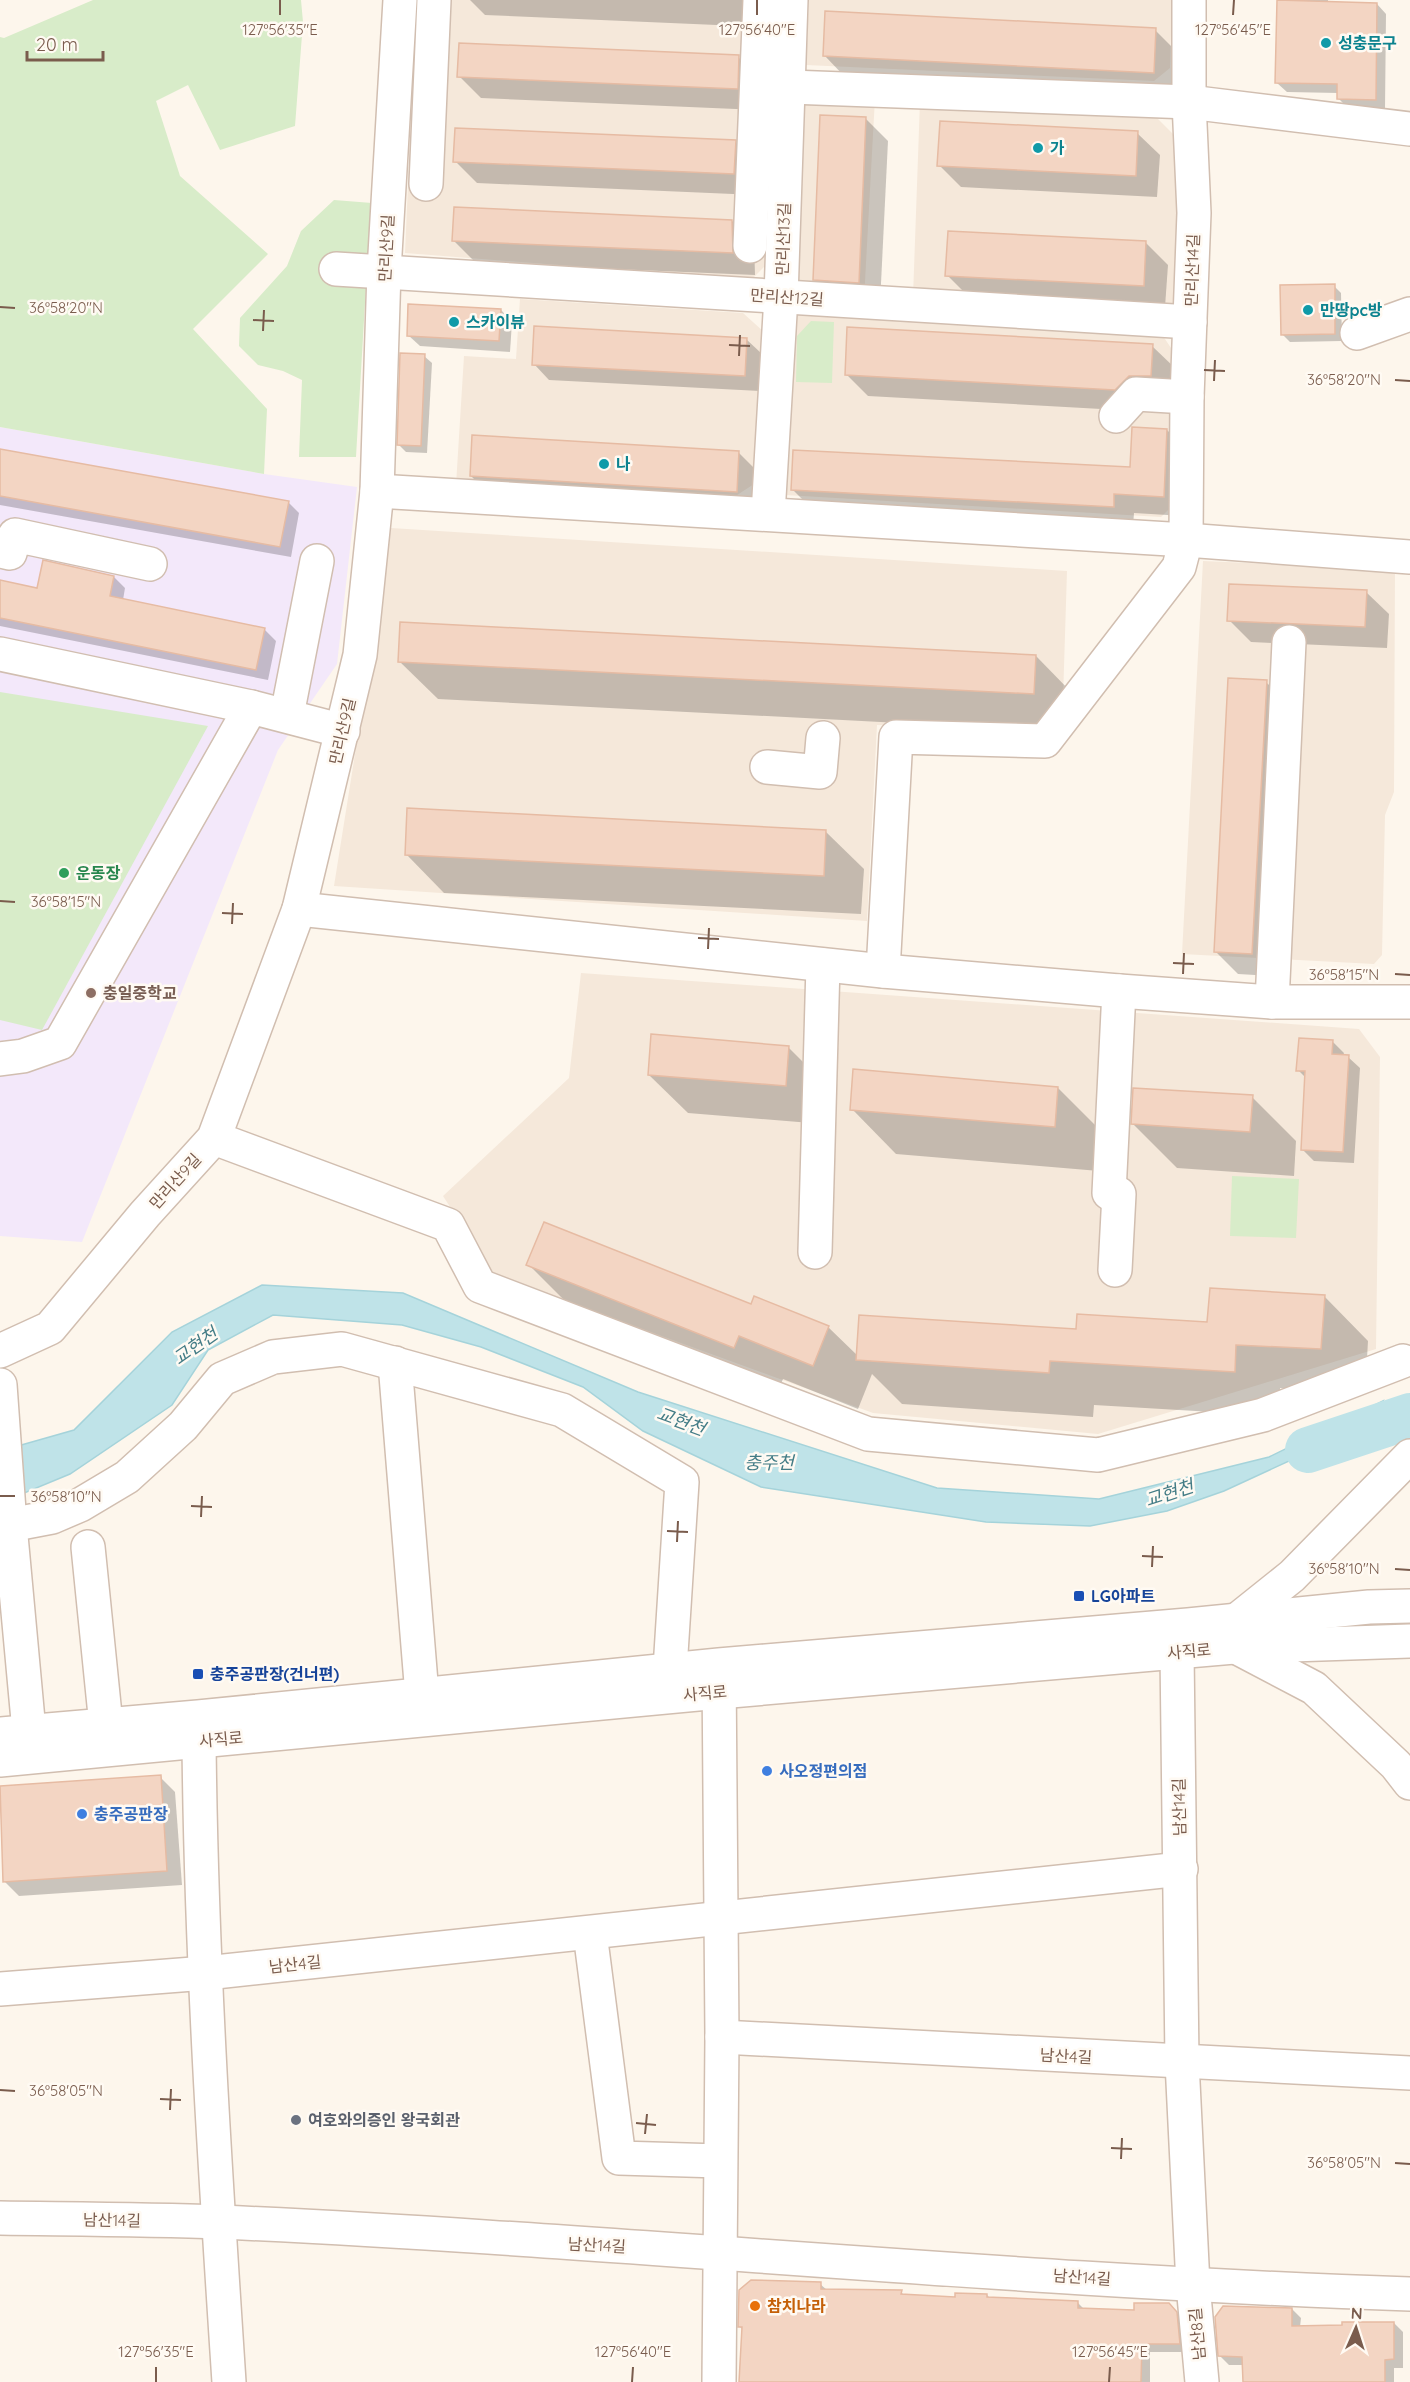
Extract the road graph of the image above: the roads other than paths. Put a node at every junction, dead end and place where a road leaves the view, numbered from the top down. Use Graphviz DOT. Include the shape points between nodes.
graph roads {
  1 [pos="400,0"];
  2 [pos="434,0"];
  3 [pos="760,0"];
  4 [pos="791,0"];
  5 [pos="1189,0"];
  6 [pos="790,87"];
  7 [pos="1189,102"];
  8 [pos="1410,129"];
  9 [pos="426,184"];
  10 [pos="750,246"];
  11 [pos="336,269"];
  12 [pos="384,272"];
  13 [pos="781,297"];
  14 [pos="1410,314"];
  15 [pos="1190,322"];
  16 [pos="1357,333"];
  17 [pos="1187,397"];
  18 [pos="1116,416"];
  19 [pos="377,491"];
  20 [pos="768,514"];
  21 [pos="1186,540"];
  22 [pos="0,551"];
  23 [pos="1410,557"];
  24 [pos="317,561"];
  25 [pos="150,564"];
  26 [pos="1289,642"];
  27 [pos="0,654"];
  28 [pos="251,707"];
  29 [pos="287,715"];
  30 [pos="343,731"];
  31 [pos="823,738"];
  32 [pos="767,767"];
  33 [pos="299,909"];
  34 [pos="823,965"];
  35 [pos="883,971"];
  36 [pos="1119,991"];
  37 [pos="1272,1002"];
  38 [pos="1410,1002"];
  39 [pos="0,1059"];
  40 [pos="214,1138"];
  41 [pos="815,1252"];
  42 [pos="1115,1270"];
  43 [pos="0,1351"];
  44 [pos="1402,1361"];
  45 [pos="394,1362"];
  46 [pos="0,1385"];
  47 [pos="1410,1456"];
  48 [pos="10,1525"];
  49 [pos="88,1547"];
  50 [pos="1410,1605"];
  51 [pos="1236,1633"];
  52 [pos="1410,1641"];
  53 [pos="1177,1652"];
  54 [pos="670,1669"];
  55 [pos="719,1678"];
  56 [pos="422,1695"];
  57 [pos="106,1725"];
  58 [pos="14,1732"];
  59 [pos="199,1741"];
  60 [pos="0,1760"];
  61 [pos="1410,1783"];
  62 [pos="1181,1869"];
  63 [pos="721,1919"];
  64 [pos="590,1933"];
  65 [pos="206,1973"];
  66 [pos="0,1989"];
  67 [pos="722,2037"];
  68 [pos="1182,2062"];
  69 [pos="1410,2073"];
  70 [pos="720,2162"];
  71 [pos="0,2218"];
  72 [pos="218,2222"];
  73 [pos="721,2252"];
  74 [pos="1193,2285"];
  75 [pos="1410,2294"];
  76 [pos="229,2382"];
  77 [pos="719,2382"];
  78 [pos="1202,2382"];
  1 -- 12 [label="street, 만리산9길"];
  2 -- 9 [label="street"];
  3 -- 10 [label="street"];
  4 -- 6 [label="street, 만리산13길"];
  5 -- 7 [label="street, 만리산14길"];
  6 -- 7 [label="street"];
  6 -- 13 [label="street, 만리산13길"];
  7 -- 8 [label="street"];
  7 -- 15 [label="street, 만리산14길" via="1194,213"];
  11 -- 12 [label="street, 만리산12길"];
  12 -- 13 [label="street, 만리산12길"];
  12 -- 19 [label="street, 만리산9길"];
  13 -- 15 [label="street, 만리산12길"];
  13 -- 20 [label="street, 만리산13길"];
  14 -- 16 [label="street"];
  15 -- 17 [label="street, 만리산14길"];
  17 -- 18 [label="street" via="1136,394"];
  17 -- 21 [label="street, 만리산14길"];
  19 -- 20 [label="street"];
  19 -- 30 [label="street, 만리산9길" via="360,655"];
  20 -- 21 [label="street"];
  21 -- 23 [label="street"];
  21 -- 35 [label="street, 만리산14길" via="1179,567 1045,741 896,736"];
  22 -- 25 [label="street" via="10,553 15,535"];
  24 -- 29 [label="street"];
  26 -- 37 [label="street"];
  27 -- 28 [label="street"];
  28 -- 29 [label="street"];
  28 -- 39 [label="street" via="60,1043"];
  29 -- 30 [label="street"];
  30 -- 33 [label="street, 만리산9길"];
  31 -- 32 [label="street" via="820,771"];
  33 -- 34 [label="street"];
  33 -- 40 [label="street, 만리산9길"];
  34 -- 35 [label="street"];
  34 -- 41 [label="street"];
  35 -- 36 [label="street"];
  36 -- 37 [label="street"];
  36 -- 42 [label="street"];
  37 -- 38 [label="street"];
  40 -- 43 [label="street, 만리산9길" via="50,1328"];
  40 -- 44 [label="street" via="448,1225 480,1286 868,1434 1098,1455 1263,1415"];
  45 -- 48 [label="street, 사직로" via="342,1349 273,1357 222,1379 183,1426 127,1477 52,1517"];
  45 -- 54 [label="street, 사직로" via="562,1410 682,1482"];
  45 -- 56 [label="street"];
  46 -- 48 [label="street"];
  47 -- 51 [label="street"];
  48 -- 58 [label="street, 사직로"];
  49 -- 57 [label="street"];
  50 -- 51 [label="street, 사직로" via="1369,1607"];
  51 -- 52 [label="street, 사직로"];
  51 -- 53 [label="street, 사직로"];
  51 -- 55 [label="street, 사직로"];
  51 -- 61 [label="street" via="1314,1688"];
  53 -- 55 [label="street, 사직로"];
  53 -- 62 [label="street, 남산14길"];
  54 -- 55 [label="street, 사직로"];
  54 -- 56 [label="street, 사직로"];
  55 -- 59 [label="street, 사직로"];
  55 -- 63 [label="street"];
  56 -- 57 [label="street, 사직로"];
  57 -- 58 [label="street, 사직로"];
  59 -- 60 [label="street, 사직로"];
  59 -- 65 [label="street"];
  62 -- 63 [label="street, 남산4길"];
  62 -- 68 [label="street, 남산14길"];
  63 -- 64 [label="street, 남산4길"];
  63 -- 67 [label="street"];
  64 -- 65 [label="street, 남산4길"];
  64 -- 70 [label="street" via="619,2158"];
  65 -- 66 [label="street, 남산4길"];
  65 -- 72 [label="street"];
  67 -- 68 [label="street, 남산4길"];
  67 -- 70 [label="street"];
  68 -- 69 [label="street, 남산4길"];
  68 -- 74 [label="street, 남산14길"];
  70 -- 73 [label="street"];
  71 -- 72 [label="street, 남산14길"];
  72 -- 73 [label="street, 남산14길"];
  72 -- 76 [label="street"];
  73 -- 74 [label="street, 남산14길"];
  73 -- 77 [label="street"];
  74 -- 75 [label="street, 남산14길"];
  74 -- 78 [label="street, 남산8길"];
}
